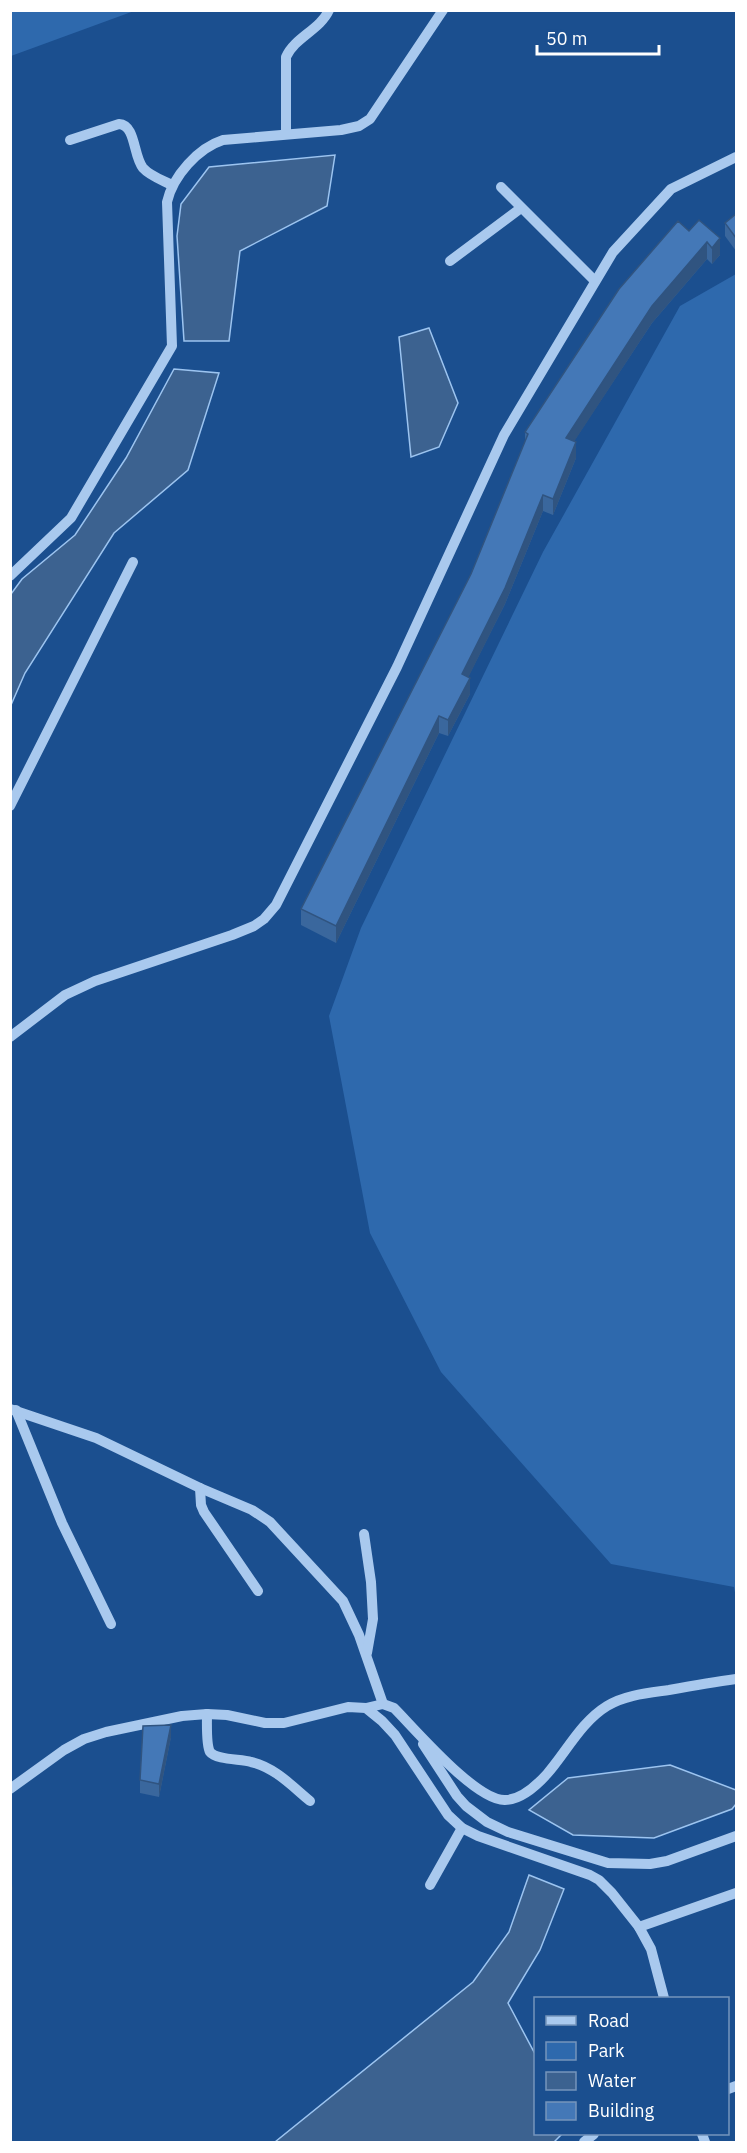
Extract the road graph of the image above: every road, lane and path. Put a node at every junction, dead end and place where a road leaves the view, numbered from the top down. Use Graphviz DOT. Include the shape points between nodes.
graph roads {
  1 [pos="329,10"];
  2 [pos="443,10"];
  3 [pos="286,134"];
  4 [pos="69,140"];
  5 [pos="736,158"];
  6 [pos="172,185"];
  7 [pos="501,188"];
  8 [pos="521,208"];
  9 [pos="450,261"];
  10 [pos="595,281"];
  11 [pos="133,562"];
  12 [pos="10,576"];
  13 [pos="10,806"];
  14 [pos="10,1037"];
  15 [pos="13,1410"];
  16 [pos="200,1488"];
  17 [pos="364,1534"];
  18 [pos="258,1591"];
  19 [pos="111,1624"];
  20 [pos="366,1656"];
  21 [pos="736,1679"];
  22 [pos="383,1704"];
  23 [pos="366,1708"];
  24 [pos="207,1714"];
  25 [pos="412,1726"];
  26 [pos="10,1789"];
  27 [pos="310,1801"];
  28 [pos="462,1828"];
  29 [pos="736,1836"];
  30 [pos="430,1884"];
  31 [pos="736,1893"];
  32 [pos="639,1927"];
  33 [pos="664,1997"];
  1 -- 3 [label="street" via="324,21 287,54"];
  2 -- 3 [label="street" via="370,119 342,130"];
  3 -- 6 [label="street" via="212,144 193,159"];
  4 -- 6 [label="street" via="123,124 144,169"];
  5 -- 10 [label="street" via="671,189 613,252"];
  6 -- 12 [label="street" via="166,222 172,346 71,518"];
  7 -- 8 [label="street"];
  8 -- 9 [label="street"];
  8 -- 10 [label="street"];
  10 -- 14 [label="street" via="504,435 397,667 276,905 264,919 247,929 65,995"];
  11 -- 13 [label="street"];
  15 -- 16 [label="street" via="96,1438"];
  15 -- 19 [label="street"];
  16 -- 18 [label="street" via="202,1509"];
  16 -- 20 [label="street" via="270,1522 343,1601"];
  17 -- 20 [label="street" via="373,1619"];
  20 -- 22 [label="street"];
  21 -- 25 [label="street" via="633,1696 609,1705 583,1727 546,1775 508,1800 479,1790 458,1774"];
  22 -- 23 [label="street"];
  22 -- 25 [label="street" via="394,1708"];
  23 -- 24 [label="street" via="348,1707 284,1723"];
  23 -- 28 [label="street" via="395,1735 448,1815"];
  24 -- 26 [label="street" via="84,1738"];
  24 -- 27 [label="street" via="211,1753 253,1762 284,1779"];
  25 -- 29 [label="street" via="462,1801 508,1832 620,1864 667,1861"];
  28 -- 30 [label="street"];
  28 -- 32 [label="street" via="590,1875 612,1893"];
  31 -- 32 [label="street"];
  32 -- 33 [label="street" via="651,1949"];
}
